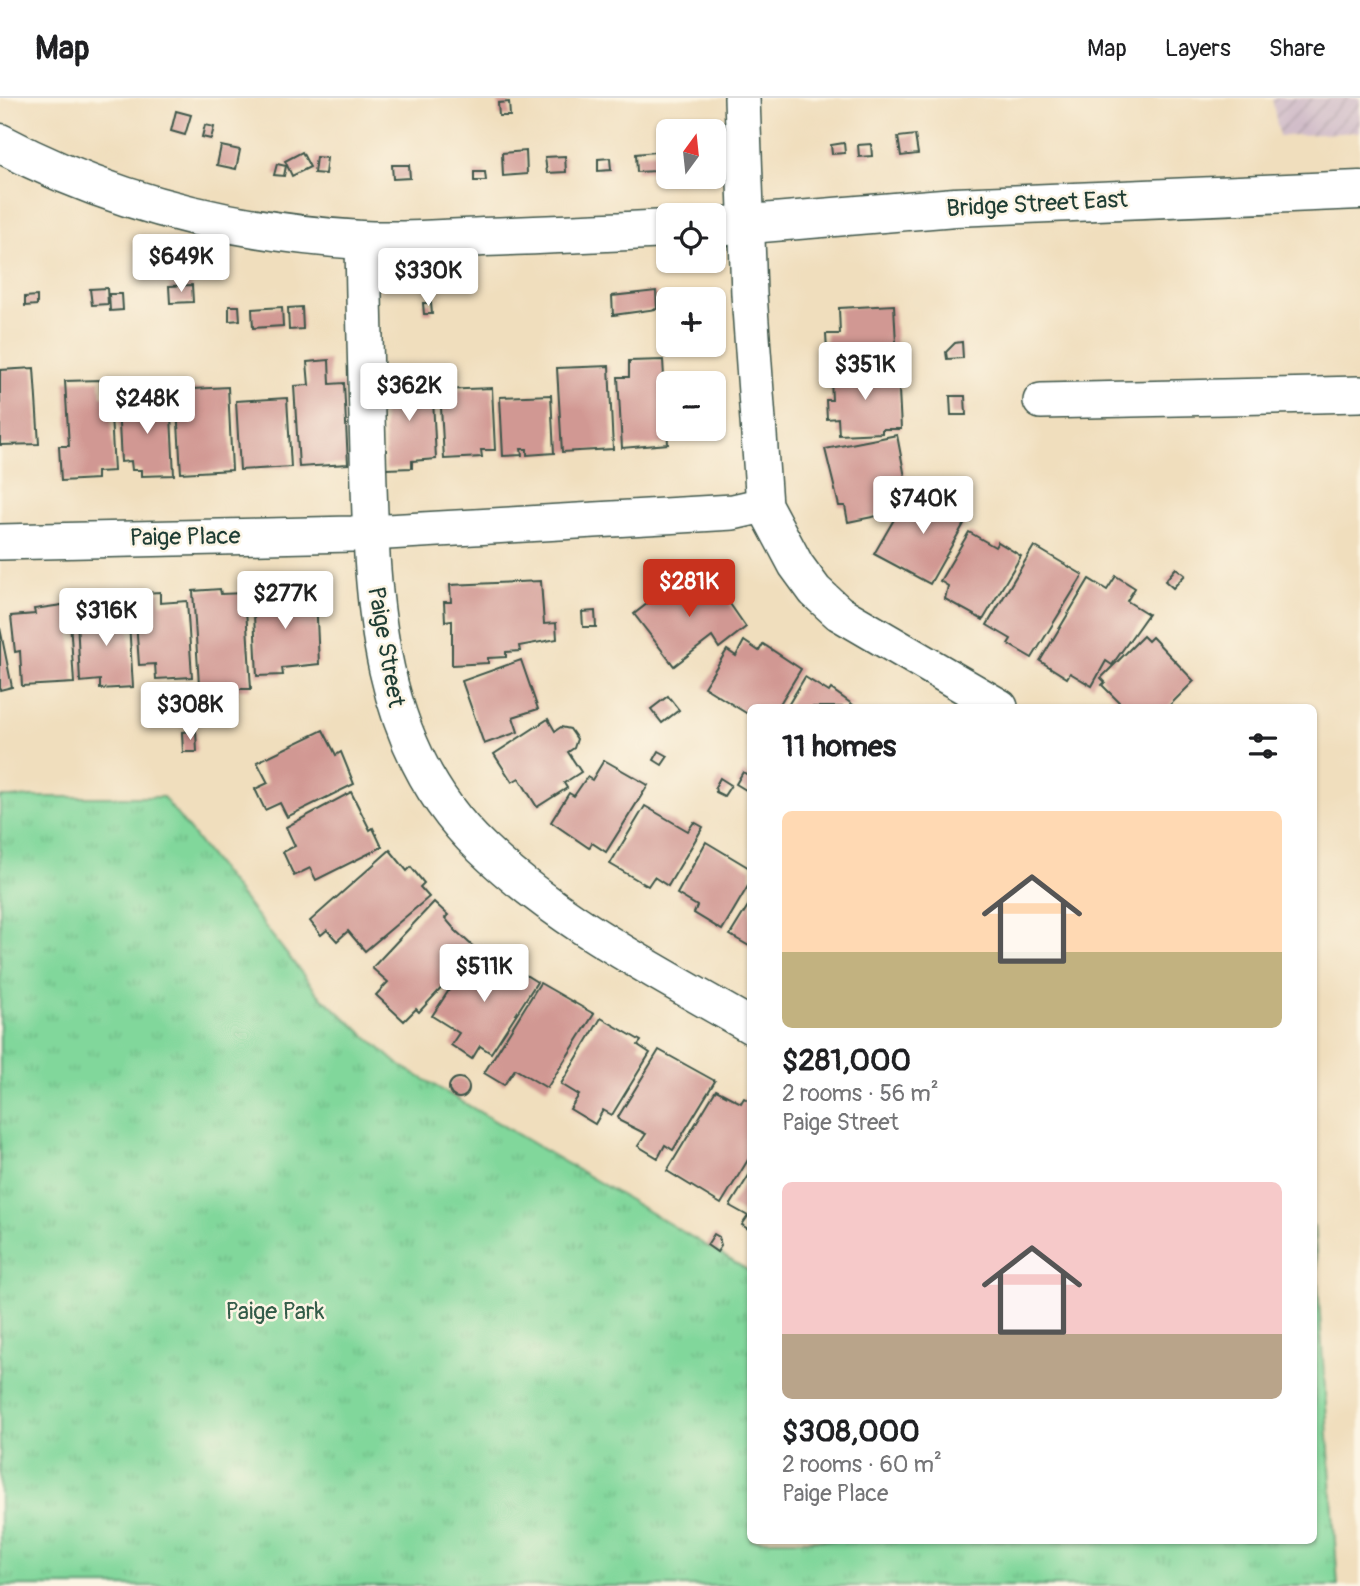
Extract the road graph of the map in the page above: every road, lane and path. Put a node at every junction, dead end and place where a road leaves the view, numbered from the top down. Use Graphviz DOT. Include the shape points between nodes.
graph roads {
  1 [pos="742,98"];
  2 [pos="0,143"];
  3 [pos="1360,190"];
  4 [pos="731,225"];
  5 [pos="656,229"];
  6 [pos="363,240"];
  7 [pos="1360,394"];
  8 [pos="1041,401"];
  9 [pos="764,505"];
  10 [pos="370,533"];
  11 [pos="0,542"];
  12 [pos="995,704"];
  13 [pos="747,1024"];
  1 -- 4 [label="street"];
  2 -- 6 [label="main road" via="93,186 211,222"];
  3 -- 4 [label="main road, Bridge Street East" via="955,207"];
  4 -- 9 [label="street" via="749,294"];
  5 -- 6 [label="main road"];
  6 -- 10 [label="street, Paige Street"];
  7 -- 8 [label="street"];
  9 -- 10 [label="street" via="733,512"];
  9 -- 12 [label="street" via="796,565 839,613"];
  10 -- 11 [label="street, Paige Place"];
  10 -- 13 [label="street, Paige Street" via="381,644 396,710 424,774 451,812 479,846 572,921"];
}
